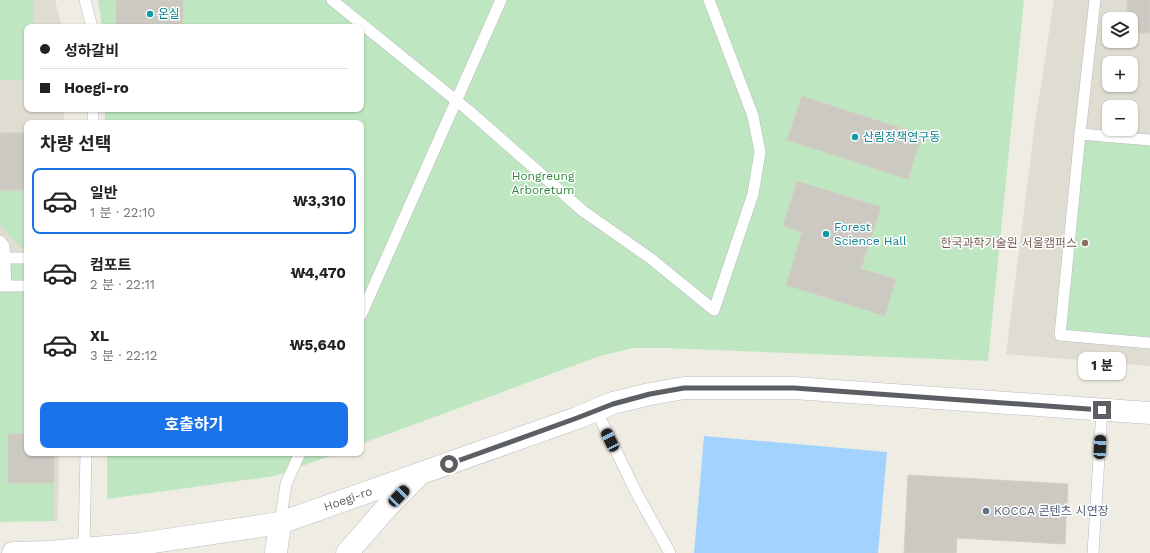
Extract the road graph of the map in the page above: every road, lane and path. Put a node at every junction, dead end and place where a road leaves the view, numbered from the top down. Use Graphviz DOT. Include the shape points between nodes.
graph roads {
  1 [pos="85,0"];
  2 [pos="332,0"];
  3 [pos="501,0"];
  4 [pos="709,0"];
  5 [pos="1095,0"];
  6 [pos="91,24"];
  7 [pos="362,24"];
  8 [pos="364,26"];
  9 [pos="456,100"];
  10 [pos="1080,134"];
  11 [pos="1150,140"];
  12 [pos="0,241"];
  13 [pos="2,258"];
  14 [pos="24,258"];
  15 [pos="3,286"];
  16 [pos="24,286"];
  17 [pos="364,307"];
  18 [pos="1150,343"];
  19 [pos="596,410"];
  20 [pos="1102,410"];
  21 [pos="1150,413"];
  22 [pos="86,456"];
  23 [pos="299,456"];
  24 [pos="420,474"];
  25 [pos="280,523"];
  26 [pos="84,548"];
  27 [pos="149,548"];
  28 [pos="13,553"];
  29 [pos="276,553"];
  30 [pos="347,553"];
  31 [pos="670,553"];
  32 [pos="1093,553"];
  1 -- 6 [label="lane"];
  2 -- 7 [label="lane"];
  3 -- 9 [label="lane"];
  4 -- 9 [label="lane" via="753,116 760,152 753,194 714,310 650,258 583,211"];
  5 -- 10 [label="lane"];
  8 -- 9 [label="lane"];
  9 -- 17 [label="lane"];
  10 -- 11 [label="lane"];
  10 -- 18 [label="lane" via="1060,335"];
  12 -- 13 [label="lane" via="4,246"];
  13 -- 14 [label="lane"];
  13 -- 15 [label="lane"];
  15 -- 16 [label="lane"];
  19 -- 20 [label="main road, Hoegi-ro" via="642,396 684,388 794,388"];
  19 -- 24 [label="main road, Hoegi-ro"];
  19 -- 31 [label="lane" via="637,494"];
  20 -- 21 [label="main road, Hoegi-ro"];
  20 -- 32 [label="lane"];
  22 -- 26 [label="lane"];
  23 -- 25 [label="lane" via="286,484"];
  24 -- 25 [label="main road, Hoegi-ro"];
  24 -- 30 [label="main road"];
  25 -- 27 [label="main road, Hoegi-ro"];
  25 -- 29 [label="main road"];
  26 -- 27 [label="main road, Hoegi-ro"];
  26 -- 28 [label="main road, Hoegi-ro"];
}
